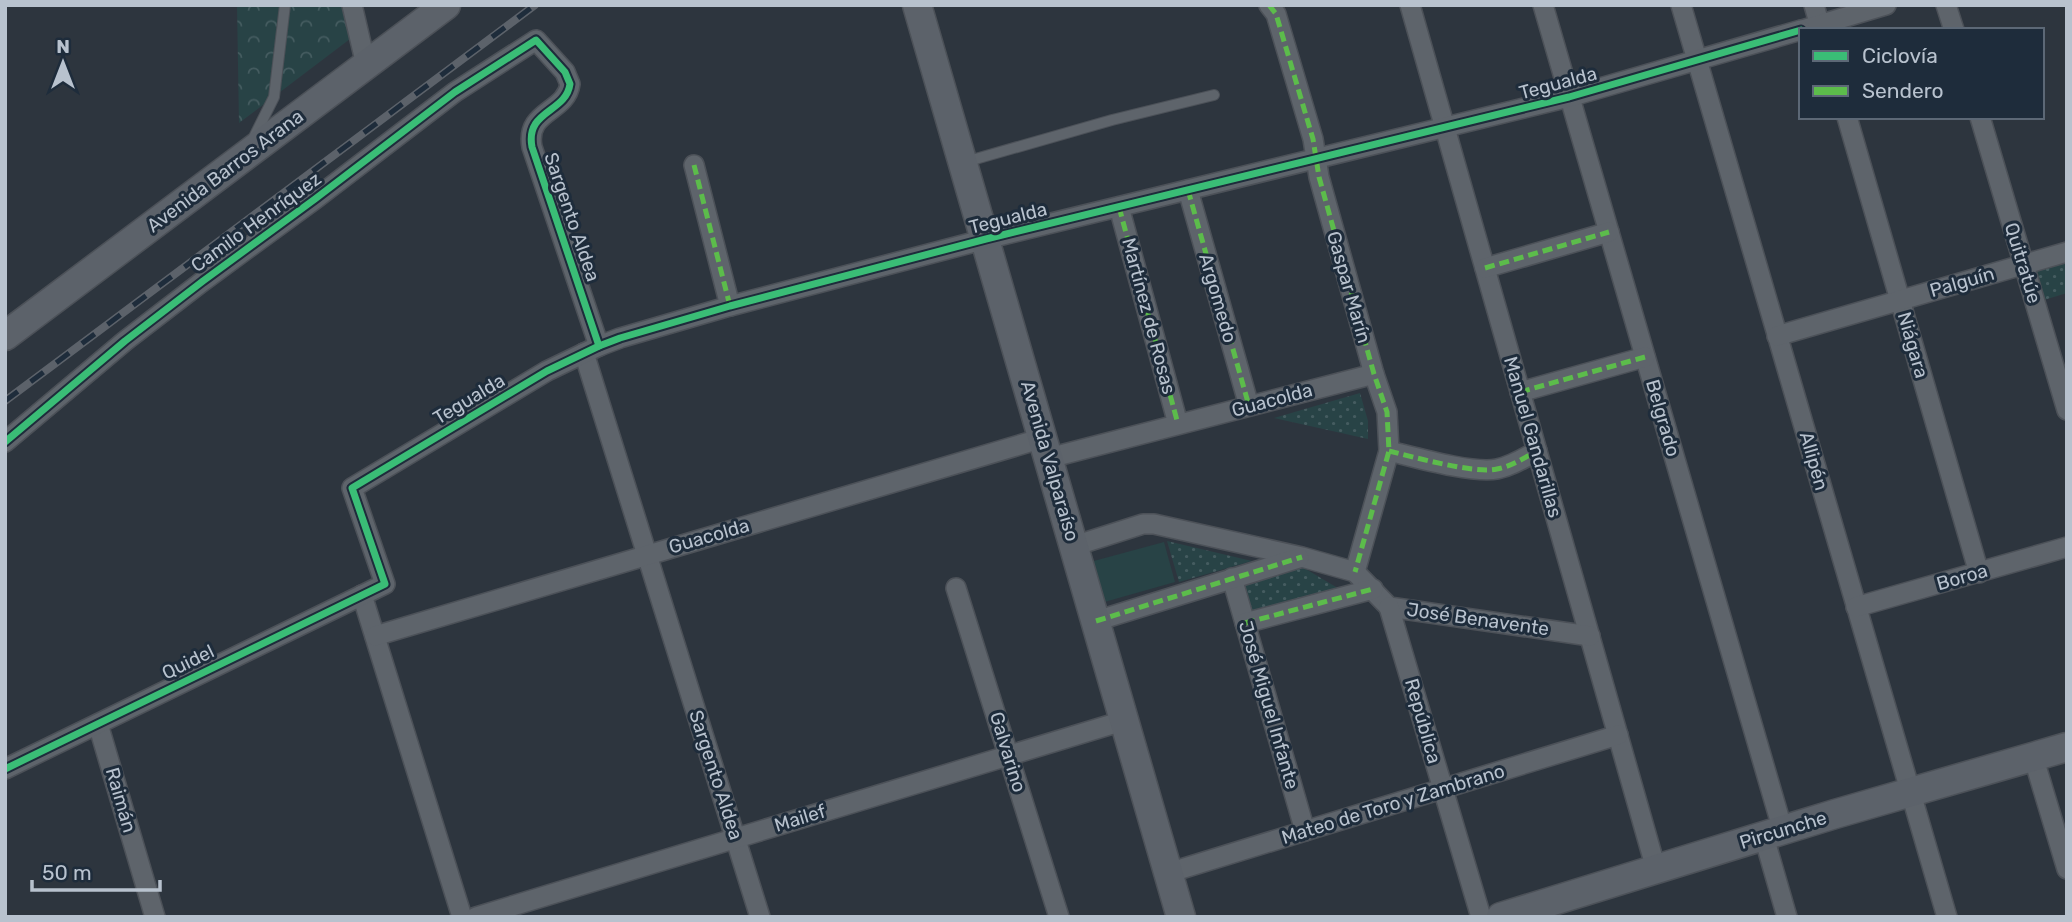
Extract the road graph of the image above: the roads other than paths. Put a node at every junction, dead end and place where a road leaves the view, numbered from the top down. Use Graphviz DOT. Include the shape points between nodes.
graph roads {
  1 [pos="285,5"];
  2 [pos="352,5"];
  3 [pos="446,5"];
  4 [pos="916,5"];
  5 [pos="1269,5"];
  6 [pos="1410,5"];
  7 [pos="1543,5"];
  8 [pos="1681,5"];
  9 [pos="1814,5"];
  10 [pos="1886,5"];
  11 [pos="1946,5"];
  12 [pos="1811,28"];
  13 [pos="1814,28"];
  14 [pos="1953,28"];
  15 [pos="1799,32"];
  16 [pos="536,40"];
  17 [pos="1697,60"];
  18 [pos="366,65"];
  19 [pos="1214,95"];
  20 [pos="1569,97"];
  21 [pos="1848,119"];
  22 [pos="1981,119"];
  23 [pos="1445,128"];
  24 [pos="246,155"];
  25 [pos="1316,159"];
  26 [pos="963,162"];
  27 [pos="694,165"];
  28 [pos="1188,190"];
  29 [pos="1119,207"];
  30 [pos="1609,232"];
  31 [pos="986,239"];
  32 [pos="2067,252"];
  33 [pos="2024,265"];
  34 [pos="1485,268"];
  35 [pos="1900,300"];
  36 [pos="730,306"];
  37 [pos="5,336"];
  38 [pos="1777,336"];
  39 [pos="591,349"];
  40 [pos="1645,357"];
  41 [pos="1374,374"];
  42 [pos="1520,392"];
  43 [pos="1249,406"];
  44 [pos="2067,410"];
  45 [pos="1178,424"];
  46 [pos="5,442"];
  47 [pos="1046,448"];
  48 [pos="1537,451"];
  49 [pos="1389,452"];
  50 [pos="1074,546"];
  51 [pos="2067,547"];
  52 [pos="646,555"];
  53 [pos="1302,557"];
  54 [pos="1356,572"];
  55 [pos="1979,572"];
  56 [pos="1232,578"];
  57 [pos="385,584"];
  58 [pos="956,588"];
  59 [pos="1373,589"];
  60 [pos="362,595"];
  61 [pos="1389,607"];
  62 [pos="1856,607"];
  63 [pos="1096,621"];
  64 [pos="1245,623"];
  65 [pos="375,636"];
  66 [pos="1590,636"];
  67 [pos="1126,720"];
  68 [pos="98,724"];
  69 [pos="1618,735"];
  70 [pos="2067,747"];
  71 [pos="1009,755"];
  72 [pos="2033,756"];
  73 [pos="5,769"];
  74 [pos="1443,789"];
  75 [pos="1910,792"];
  76 [pos="1305,831"];
  77 [pos="1773,834"];
  78 [pos="736,837"];
  79 [pos="1657,869"];
  80 [pos="2067,869"];
  81 [pos="1168,873"];
  82 [pos="155,917"];
  83 [pos="462,917"];
  84 [pos="476,917"];
  85 [pos="760,917"];
  86 [pos="1059,917"];
  87 [pos="1181,917"];
  88 [pos="1481,917"];
  89 [pos="1501,917"];
  90 [pos="1787,917"];
  91 [pos="1947,917"];
  1 -- 24 [label="lane" via="274,97"];
  2 -- 18 [label="street"];
  3 -- 18 [label="main road, Avenida Barros Arana"];
  4 -- 26 [label="main road, Avenida Valparaíso"];
  5 -- 25 [label="street, Gaspar Marín" via="1276,14"];
  6 -- 23 [label="street, Manuel Gandarillas"];
  7 -- 20 [label="street, Belgrado"];
  8 -- 17 [label="street, Allipén"];
  9 -- 12 [label="street"];
  10 -- 13 [label="street, Tegualda"];
  11 -- 14 [label="street"];
  15 -- 17 [label="street, Tegualda"];
  16 -- 39 [label="street, Sargento Aldea" via="570,84 565,97 539,118 531,139"];
  16 -- 46 [label="street, Camilo Henríquez" via="454,92 203,281"];
  17 -- 20 [label="street, Tegualda"];
  17 -- 38 [label="street, Allipén"];
  18 -- 24 [label="main road, Avenida Barros Arana"];
  19 -- 26 [label="lane"];
  20 -- 23 [label="street, Tegualda"];
  20 -- 30 [label="street, Belgrado"];
  21 -- 35 [label="street, Niágara"];
  22 -- 33 [label="street, Quitratúe"];
  23 -- 25 [label="street, Tegualda"];
  23 -- 34 [label="street, Manuel Gandarillas"];
  24 -- 37 [label="main road, Avenida Barros Arana"];
  25 -- 28 [label="street, Tegualda"];
  25 -- 41 [label="street, Gaspar Marín"];
  26 -- 31 [label="main road, Avenida Valparaíso"];
  27 -- 36 [label="street"];
  28 -- 29 [label="street, Tegualda"];
  28 -- 43 [label="street, Argomedo"];
  29 -- 31 [label="street, Tegualda"];
  29 -- 45 [label="street, Martínez de Rosas"];
  30 -- 34 [label="street"];
  30 -- 40 [label="street, Belgrado"];
  31 -- 36 [label="street, Tegualda"];
  31 -- 47 [label="main road, Avenida Valparaíso"];
  32 -- 33 [label="street, Palguín"];
  33 -- 35 [label="street, Palguín"];
  33 -- 44 [label="street, Quitratúe"];
  34 -- 42 [label="street, Manuel Gandarillas"];
  35 -- 38 [label="street, Palguín"];
  35 -- 55 [label="street, Niágara"];
  36 -- 39 [label="street, Tegualda"];
  38 -- 62 [label="street, Allipén"];
  39 -- 52 [label="street, Sargento Aldea"];
  39 -- 57 [label="street, Tegualda" via="352,488"];
  40 -- 42 [label="street"];
  40 -- 77 [label="street, Belgrado"];
  41 -- 43 [label="street, Guacolda"];
  41 -- 49 [label="street, Gaspar Marín" via="1387,412"];
  42 -- 48 [label="street, Manuel Gandarillas"];
  43 -- 45 [label="street, Guacolda"];
  45 -- 47 [label="street, Guacolda"];
  47 -- 50 [label="main road, Avenida Valparaíso"];
  47 -- 52 [label="street, Guacolda"];
  48 -- 49 [label="street" via="1495,470"];
  48 -- 66 [label="street, Manuel Gandarillas"];
  49 -- 54 [label="street, Gaspar Marín"];
  50 -- 53 [label="street, José Benavente" via="1154,524"];
  50 -- 63 [label="main road, Avenida Valparaíso"];
  51 -- 55 [label="street, Boroa"];
  52 -- 65 [label="street, Guacolda"];
  52 -- 78 [label="street, Sargento Aldea"];
  53 -- 54 [label="street, José Benavente"];
  53 -- 56 [label="street"];
  54 -- 59 [label="street, José Benavente"];
  55 -- 62 [label="street, Boroa"];
  56 -- 63 [label="street"];
  56 -- 64 [label="street, José Miguel Infante"];
  57 -- 60 [label="street, Quidel"];
  58 -- 71 [label="street, Galvarino"];
  59 -- 61 [label="street, José Benavente"];
  59 -- 64 [label="street"];
  60 -- 65 [label="street"];
  60 -- 68 [label="street, Quidel"];
  61 -- 66 [label="street, José Benavente"];
  61 -- 74 [label="street, República"];
  62 -- 75 [label="street, Allipén"];
  63 -- 67 [label="main road, Avenida Valparaíso"];
  64 -- 76 [label="street, José Miguel Infante"];
  65 -- 83 [label="street"];
  66 -- 69 [label="street, Manuel Gandarillas"];
  67 -- 71 [label="street, Mailef"];
  67 -- 81 [label="main road, Avenida Valparaíso"];
  68 -- 73 [label="street, Quidel"];
  68 -- 82 [label="street, Raimán"];
  69 -- 74 [label="street, Mateo de Toro y Zambrano"];
  69 -- 79 [label="street, Manuel Gandarillas"];
  70 -- 72 [label="main road, Pircunche"];
  71 -- 78 [label="street, Mailef"];
  71 -- 86 [label="street, Galvarino"];
  72 -- 75 [label="main road, Pircunche"];
  72 -- 80 [label="street"];
  74 -- 76 [label="street, Mateo de Toro y Zambrano"];
  74 -- 88 [label="street, República"];
  75 -- 77 [label="main road, Pircunche"];
  75 -- 91 [label="street, Allipén"];
  76 -- 81 [label="street, Mateo de Toro y Zambrano"];
  77 -- 79 [label="main road, Pircunche"];
  77 -- 90 [label="street, Belgrado"];
  78 -- 84 [label="street, Mailef"];
  78 -- 85 [label="street, Sargento Aldea"];
  79 -- 89 [label="main road, Pircunche"];
  81 -- 87 [label="main road, Avenida Valparaíso"];
}
